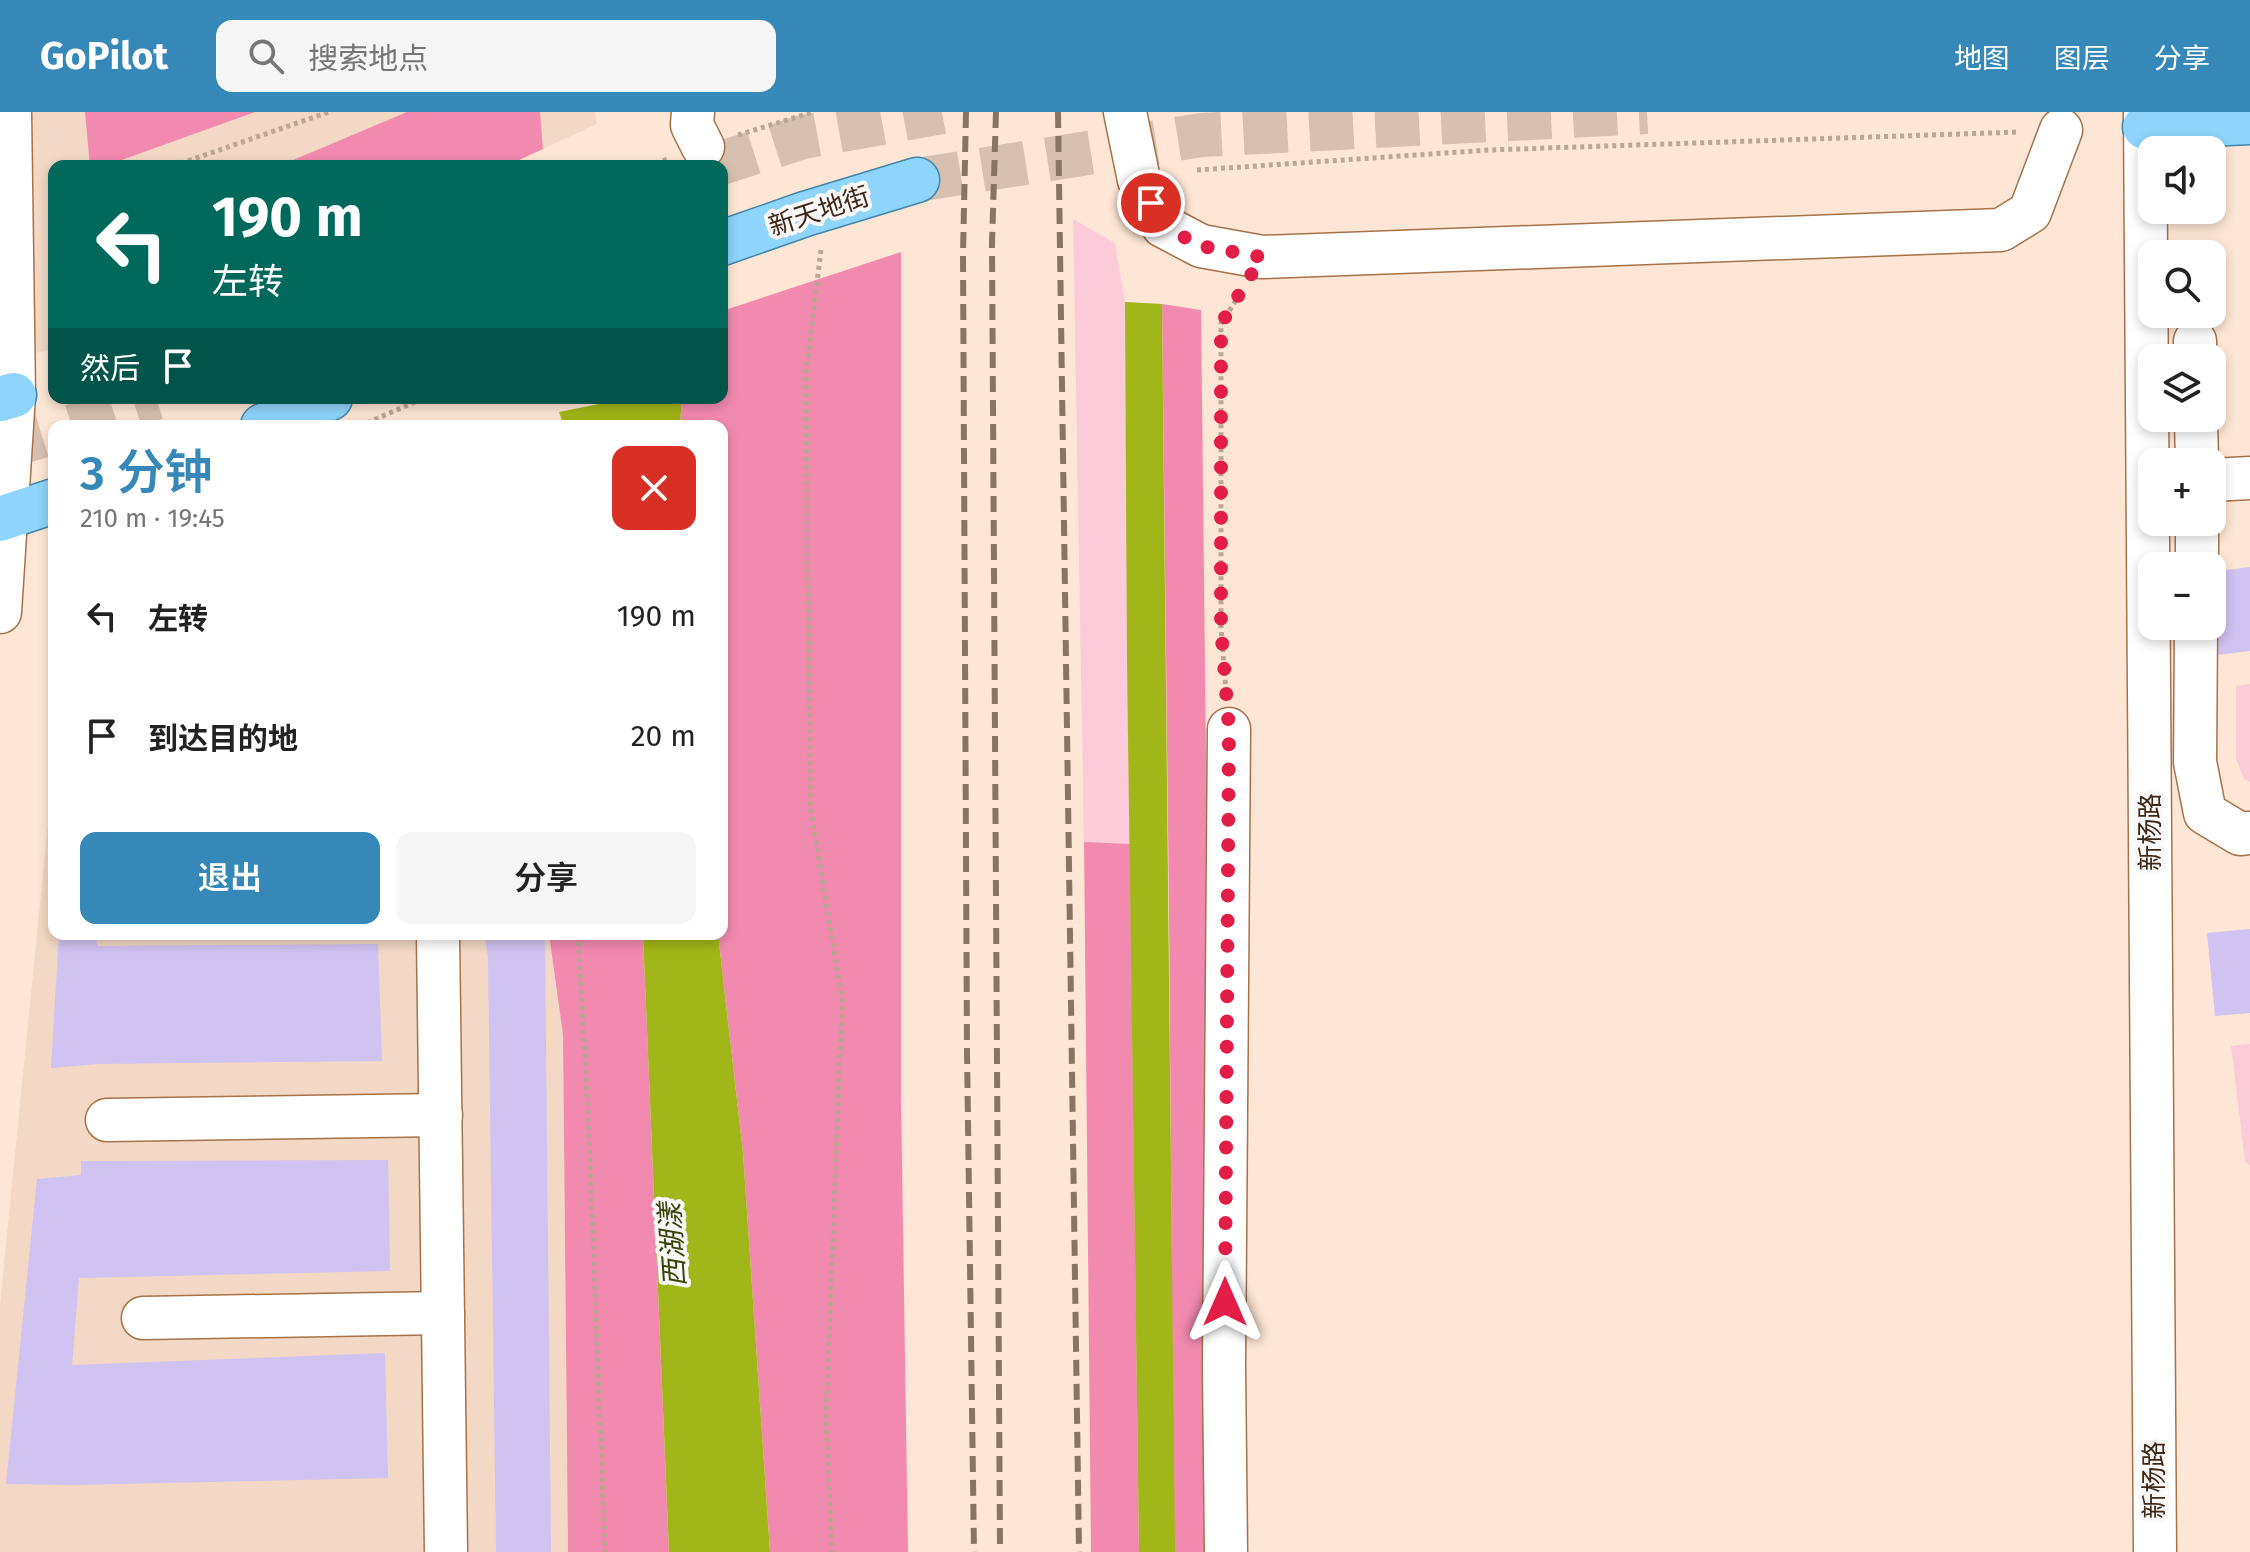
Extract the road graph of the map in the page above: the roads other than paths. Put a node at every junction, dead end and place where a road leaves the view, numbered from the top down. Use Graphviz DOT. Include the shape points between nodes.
graph roads {
  1 [pos="10,112"];
  2 [pos="1125,112"];
  3 [pos="2145,120"];
  4 [pos="2250,122"];
  5 [pos="2061,130"];
  6 [pos="917,180"];
  7 [pos="728,241"];
  8 [pos="7,397"];
  9 [pos="316,404"];
  10 [pos="277,420"];
  11 [pos="2250,478"];
  12 [pos="2226,479"];
  13 [pos="48,503"];
  14 [pos="3,519"];
  15 [pos="0,612"];
  16 [pos="2196,640"];
  17 [pos="1229,729"];
  18 [pos="2250,833"];
  19 [pos="438,940"];
  20 [pos="441,1115"];
  21 [pos="107,1120"];
  22 [pos="443,1313"];
  23 [pos="143,1318"];
  24 [pos="446,1552"];
  25 [pos="1226,1552"];
  26 [pos="2155,1552"];
  1 -- 8 [label="street"];
  2 -- 5 [label="street" via="1139,180 1163,226 1201,246 1262,257 2001,230 2030,212"];
  3 -- 4 [label="main road"];
  3 -- 26 [label="street, 新杨路"];
  6 -- 7 [label="main road, 新天地街"];
  8 -- 14 [label="street"];
  9 -- 10 [label="main road"];
  11 -- 12 [label="street"];
  13 -- 14 [label="main road"];
  14 -- 15 [label="street"];
  16 -- 18 [label="street" via="2195,762 2205,813 2240,834"];
  17 -- 25 [label="street"];
  19 -- 20 [label="street"];
  20 -- 21 [label="street"];
  20 -- 22 [label="street"];
  22 -- 23 [label="street"];
  22 -- 24 [label="street"];
}
